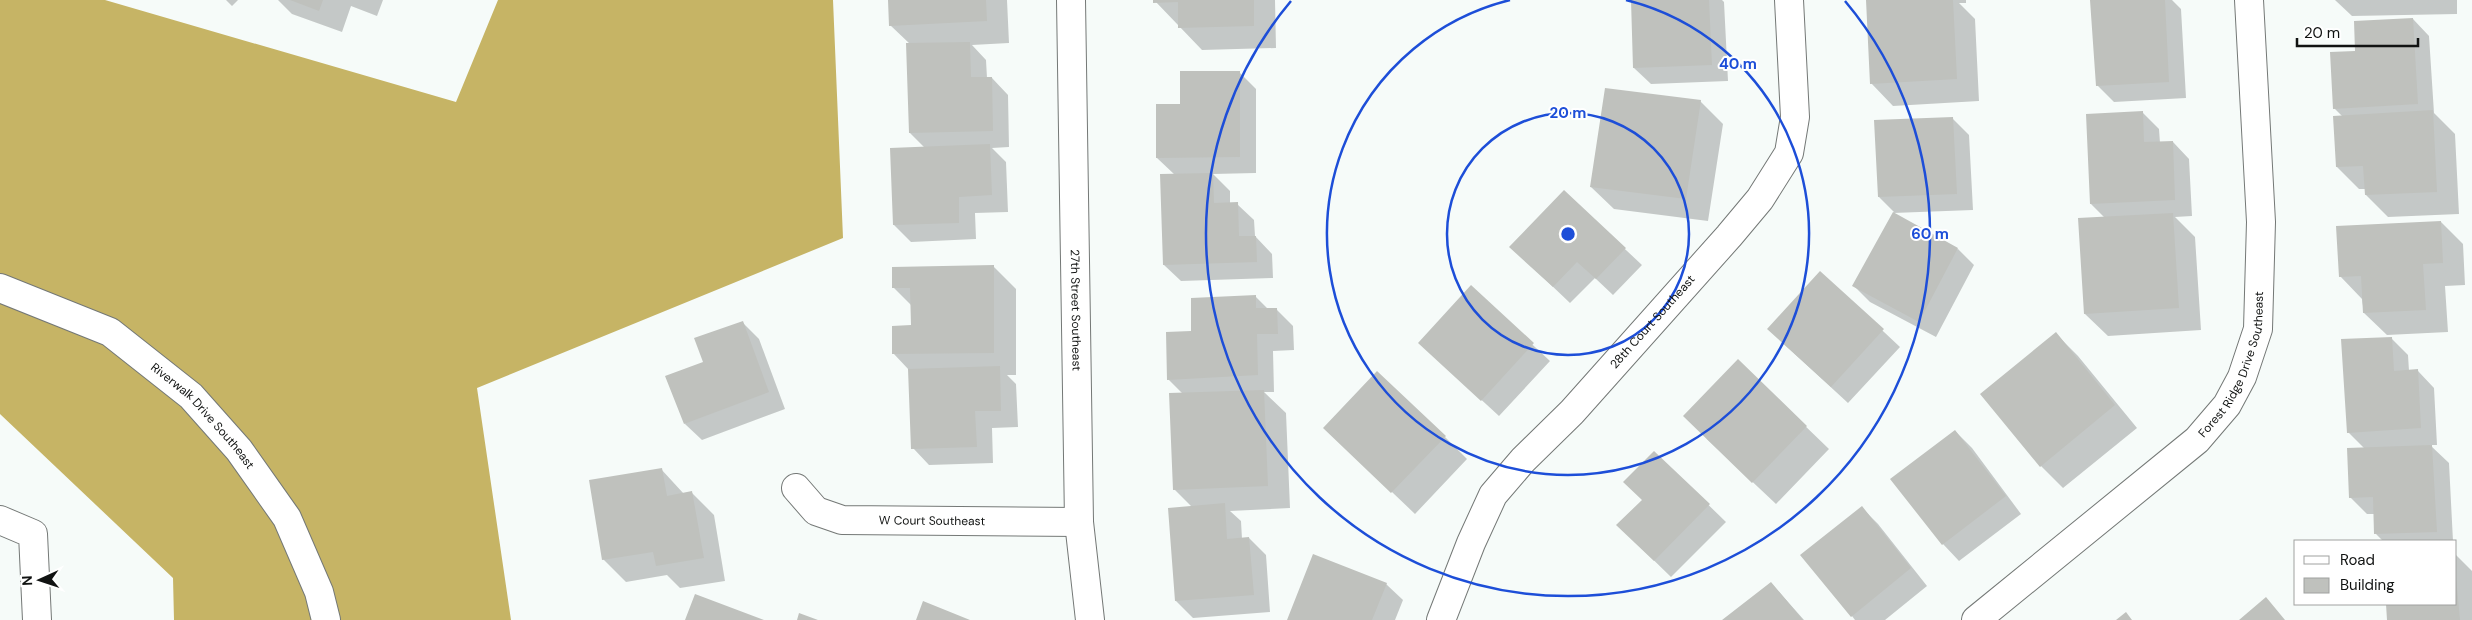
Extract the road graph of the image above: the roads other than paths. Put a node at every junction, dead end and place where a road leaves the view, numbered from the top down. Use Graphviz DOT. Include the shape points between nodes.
graph roads {
  1 [pos="1071,0"];
  2 [pos="1789,0"];
  3 [pos="2248,0"];
  4 [pos="0,288"];
  5 [pos="796,488"];
  6 [pos="0,520"];
  7 [pos="1079,522"];
  8 [pos="37,620"];
  9 [pos="326,620"];
  10 [pos="1090,620"];
  11 [pos="1441,620"];
  12 [pos="1976,620"];
  1 -- 7 [label="street, 27th Street Southeast"];
  2 -- 11 [label="street, 28th Court Southeast" via="1795,117 1789,153 1760,199 1735,229 1572,412 1493,495"];
  3 -- 12 [label="street, Forest Ridge Drive Southeast" via="2261,231 2258,329 2242,377 2226,405 2197,440"];
  4 -- 9 [label="street, Riverwalk Drive Southeast" via="110,332 190,396 239,450 287,518 319,592"];
  5 -- 7 [label="street, W Court Southeast" via="816,511 842,520"];
  6 -- 8 [label="street" via="33,534"];
  7 -- 10 [label="street, 27th Street Southeast"];
}
